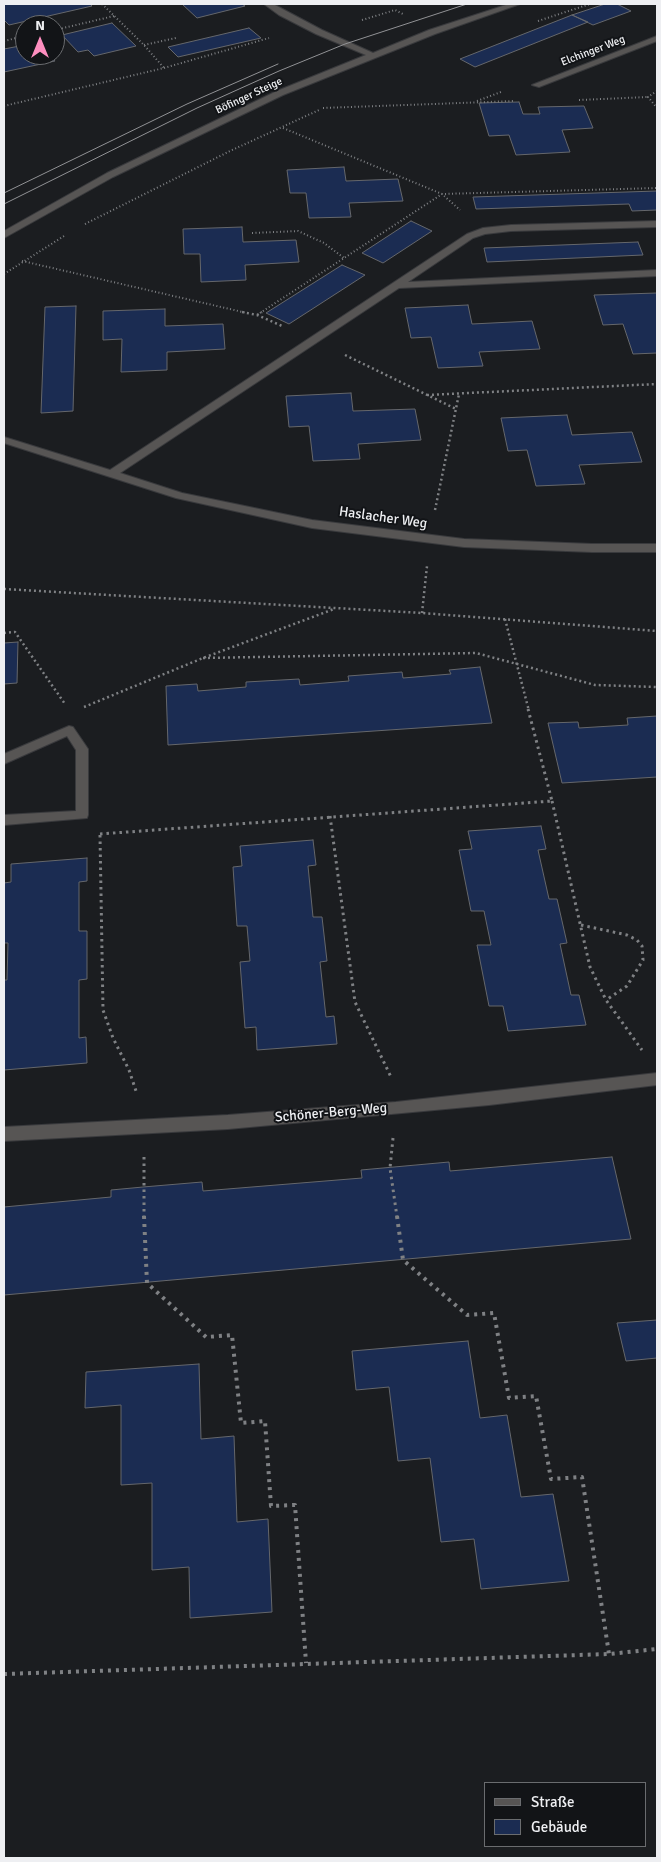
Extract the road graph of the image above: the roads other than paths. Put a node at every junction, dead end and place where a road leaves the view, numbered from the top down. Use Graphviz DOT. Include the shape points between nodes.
graph roads {
  1 [pos="268,4"];
  2 [pos="516,4"];
  3 [pos="657,38"];
  4 [pos="372,55"];
  5 [pos="536,85"];
  6 [pos="657,224"];
  7 [pos="4,235"];
  8 [pos="657,274"];
  9 [pos="394,286"];
  10 [pos="4,440"];
  11 [pos="110,475"];
  12 [pos="657,548"];
  13 [pos="4,759"];
  14 [pos="4,820"];
  15 [pos="657,1079"];
  16 [pos="4,1134"];
  1 -- 4 [label="street" via="319,32"];
  2 -- 4 [label="street, Böfinger Steige"];
  3 -- 5 [label="street, Elchinger Weg"];
  4 -- 7 [label="street, Böfinger Steige" via="280,93 110,175"];
  6 -- 9 [label="street" via="483,231 464,239"];
  8 -- 9 [label="street"];
  9 -- 11 [label="street"];
  10 -- 11 [label="street, Haslacher Weg"];
  11 -- 12 [label="street, Haslacher Weg" via="194,500 275,518 431,540 542,547"];
  13 -- 14 [label="street" via="69,730 82,749 82,816"];
  15 -- 16 [label="street, Schöner-Berg-Weg" via="396,1108 228,1122"];
}
